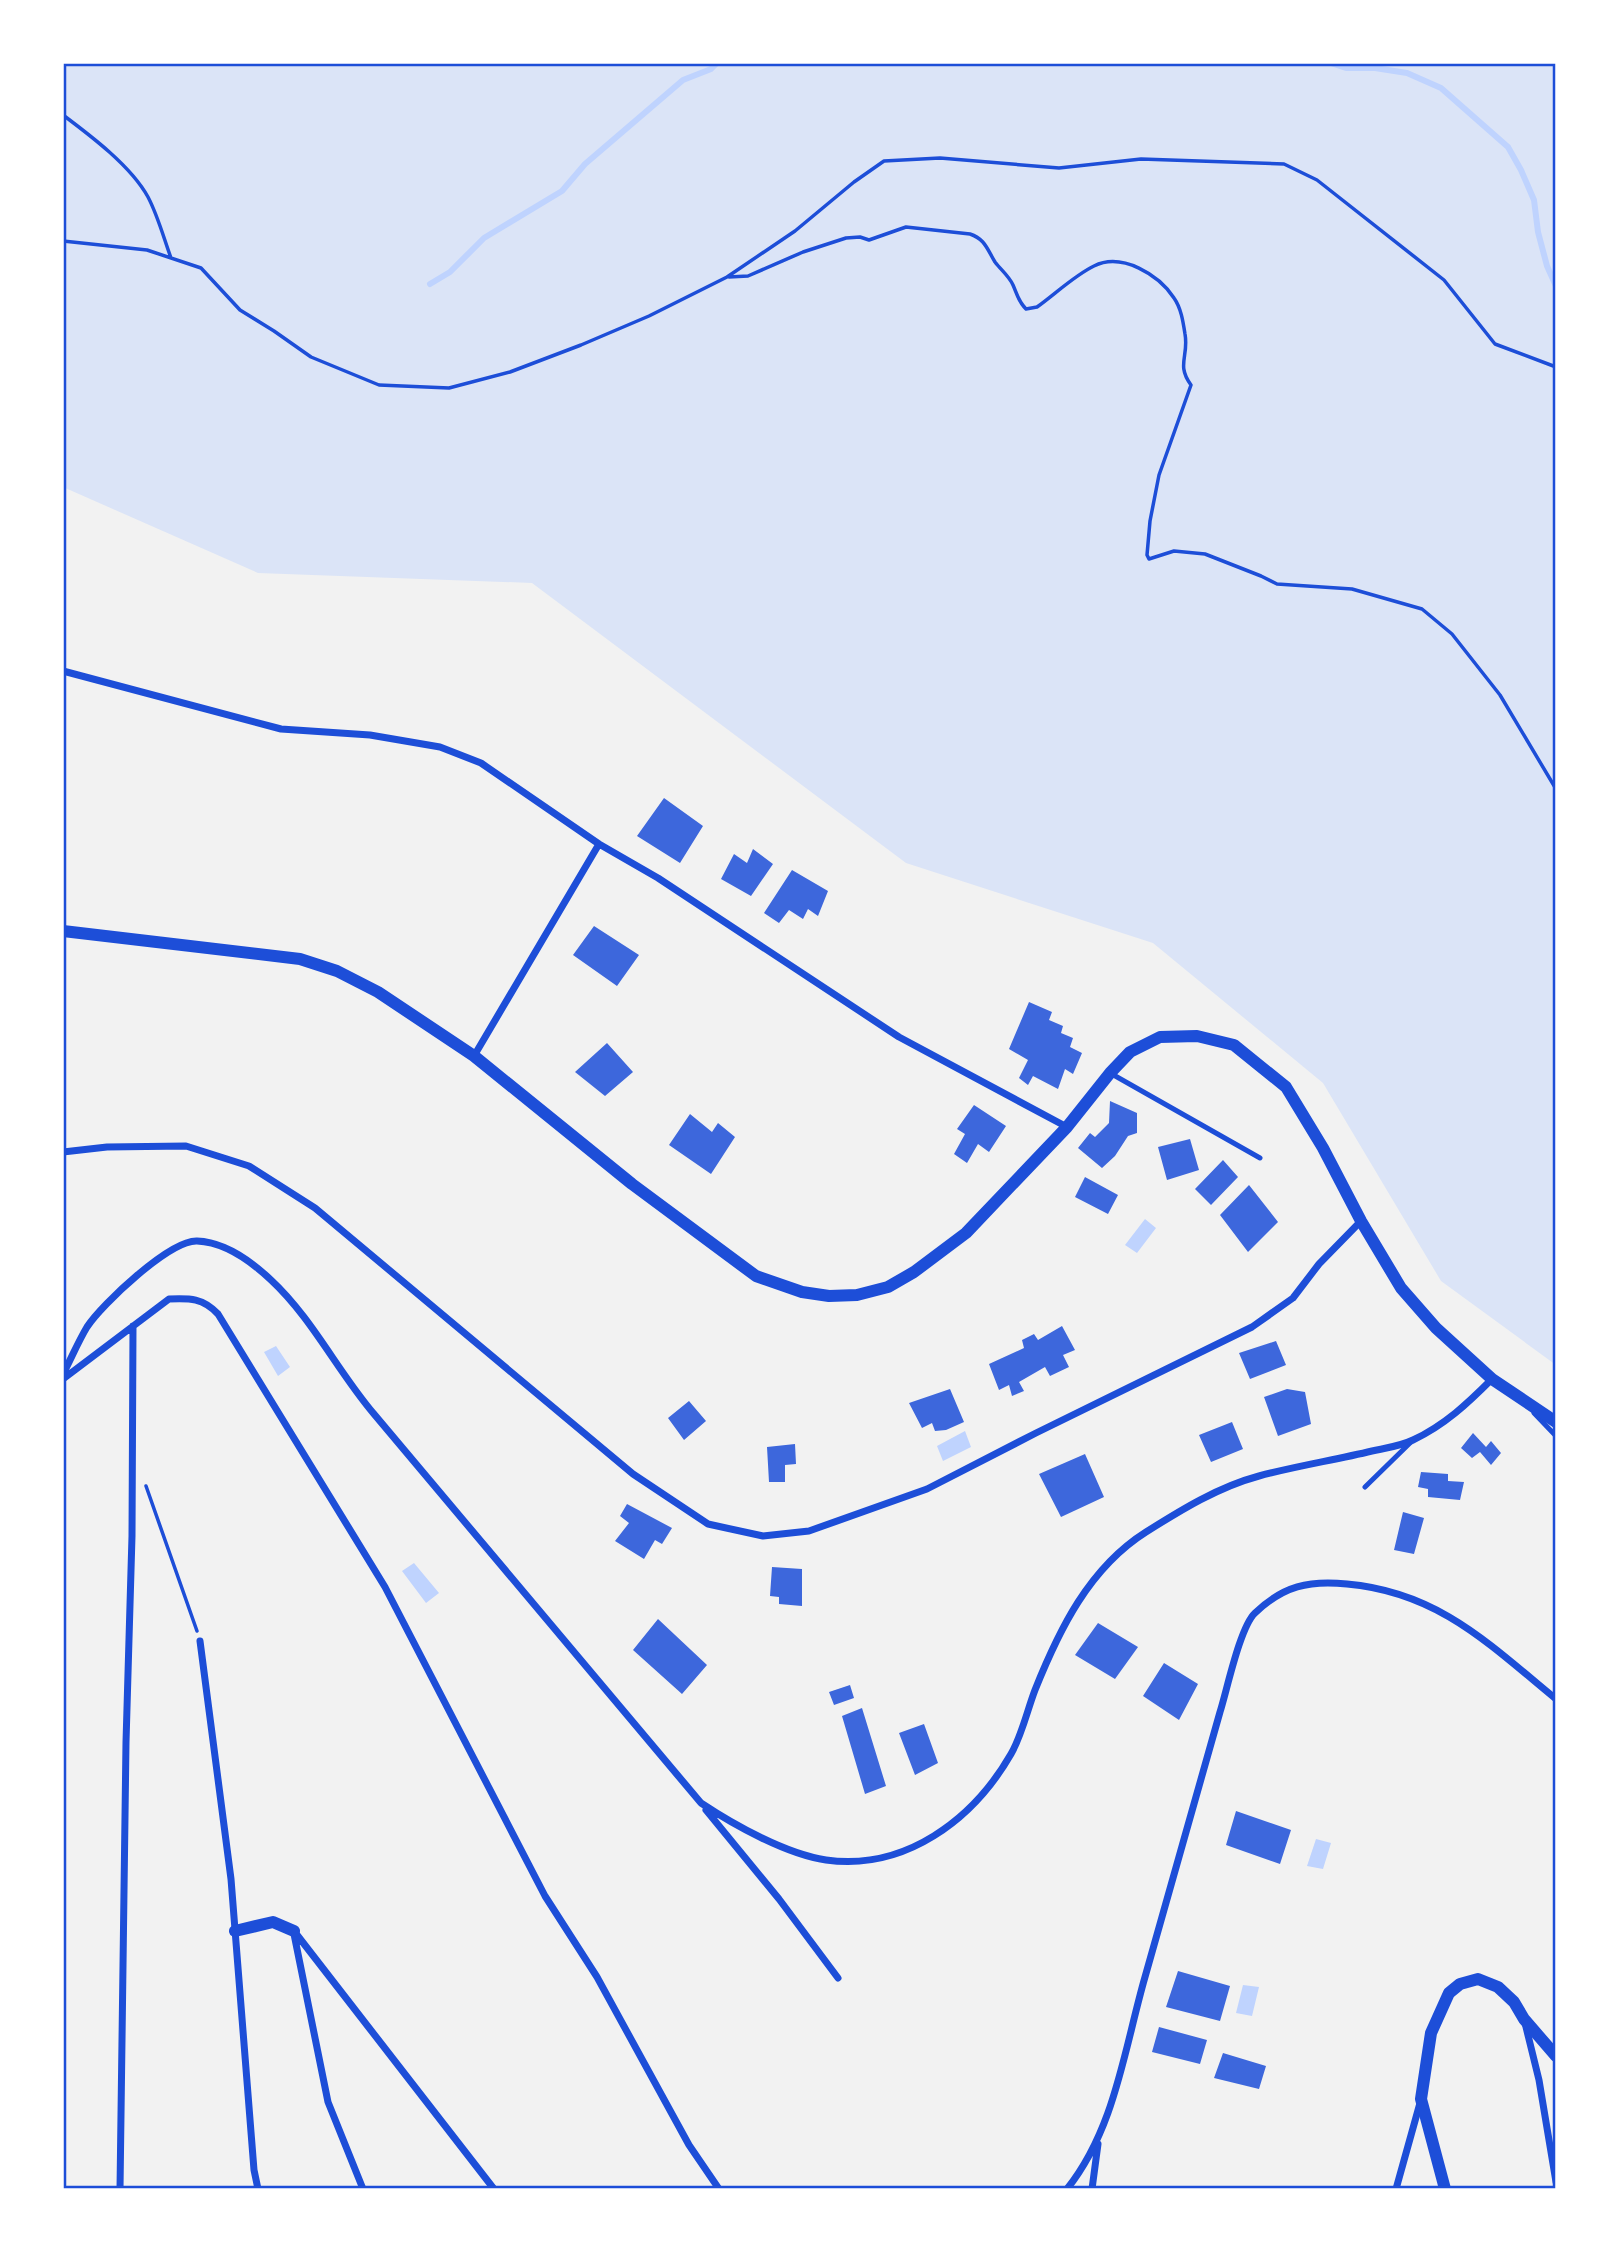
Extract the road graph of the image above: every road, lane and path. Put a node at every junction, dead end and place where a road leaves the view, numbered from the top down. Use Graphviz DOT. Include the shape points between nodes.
graph roads {
  1 [pos="63,115"];
  2 [pos="63,241"];
  3 [pos="171,258"];
  4 [pos="727,278"];
  5 [pos="1556,367"];
  6 [pos="63,671"];
  7 [pos="1556,789"];
  8 [pos="599,844"];
  9 [pos="63,931"];
  10 [pos="474,1056"];
  11 [pos="1110,1073"];
  12 [pos="1067,1127"];
  13 [pos="63,1152"];
  14 [pos="1260,1158"];
  15 [pos="1361,1221"];
  16 [pos="133,1326"];
  17 [pos="63,1377"];
  18 [pos="1492,1379"];
  19 [pos="1512,1391"];
  20 [pos="1556,1422"];
  21 [pos="1556,1436"];
  22 [pos="1411,1442"];
  23 [pos="132,1455"];
  24 [pos="1365,1487"];
  25 [pos="200,1641"];
  26 [pos="1556,1699"];
  27 [pos="701,1804"];
  28 [pos="235,1931"];
  29 [pos="294,1931"];
  30 [pos="838,1978"];
  31 [pos="1524,2019"];
  32 [pos="1556,2056"];
  33 [pos="1422,2099"];
  34 [pos="1098,2140"];
  35 [pos="1556,2182"];
  36 [pos="120,2189"];
  37 [pos="258,2189"];
  38 [pos="363,2189"];
  39 [pos="494,2189"];
  40 [pos="719,2189"];
  41 [pos="1067,2189"];
  42 [pos="1092,2189"];
  43 [pos="1395,2189"];
  44 [pos="1445,2189"];
  1 -- 3 [label="path" via="128,172 148,197"];
  2 -- 3 [label="path" via="147,250"];
  3 -- 4 [label="path" via="201,268 240,310 311,357 380,385 421,387 449,388 510,372 649,316"];
  4 -- 5 [label="path" via="884,161 940,159 1059,168 1141,159 1284,164 1317,180 1444,280 1495,344"];
  4 -- 7 [label="path" via="748,276 846,238 869,240 906,227 978,237 1026,309 1037,307 1095,265 1131,264 1149,274 1163,284 1180,308 1187,344 1182,371 1191,385 1159,475 1149,559 1174,551 1205,554 1277,584 1352,589 1422,609 1452,634 1500,695"];
  6 -- 8 [label="street" via="281,729 370,735 440,747 481,763"];
  8 -- 10 [label="street"];
  8 -- 12 [label="street" via="899,1037"];
  9 -- 10 [label="street" via="300,959 378,992"];
  10 -- 12 [label="street" via="632,1184 756,1276 830,1296 888,1287 914,1272 966,1233"];
  11 -- 12 [label="street"];
  11 -- 14 [label="lane"];
  11 -- 15 [label="street" via="1130,1052 1160,1037 1197,1036 1234,1045 1286,1087"];
  13 -- 15 [label="street" via="186,1146 249,1166 315,1208 633,1474 708,1524 762,1536 809,1531 927,1489 1252,1327 1293,1298"];
  15 -- 18 [label="street" via="1401,1288 1436,1328"];
  16 -- 17 [label="street"];
  16 -- 23 [label="street"];
  16 -- 40 [label="street" via="169,1299 207,1303 218,1314 385,1587 545,1896"];
  17 -- 27 [label="street" via="87,1327 108,1301 182,1243 221,1246 252,1264 305,1320 359,1397"];
  18 -- 19 [label="street"];
  18 -- 22 [label="street" via="1460,1411"];
  19 -- 20 [label="street"];
  19 -- 21 [label="lane"];
  22 -- 24 [label="lane"];
  22 -- 27 [label="street" via="1227,1486 1134,1540 1097,1575 1076,1604 1035,1689 1013,1752 992,1784 966,1814 934,1837 878,1859 823,1860 731,1823"];
  23 -- 25 [label="path" via="154,1504"];
  23 -- 36 [label="street"];
  25 -- 28 [label="street"];
  26 -- 34 [label="street" via="1470,1629 1437,1608 1386,1590 1321,1581 1277,1595 1252,1615"];
  27 -- 30 [label="street"];
  28 -- 29 [label="street" via="273,1922"];
  28 -- 37 [label="street"];
  29 -- 38 [label="street" via="328,2102"];
  29 -- 39 [label="street"];
  31 -- 32 [label="street"];
  31 -- 33 [label="street" via="1498,1987 1478,1979 1460,1984 1449,1993 1431,2033"];
  31 -- 35 [label="street"];
  33 -- 43 [label="street"];
  33 -- 44 [label="street"];
  34 -- 41 [label="street"];
  34 -- 42 [label="street"];
}
